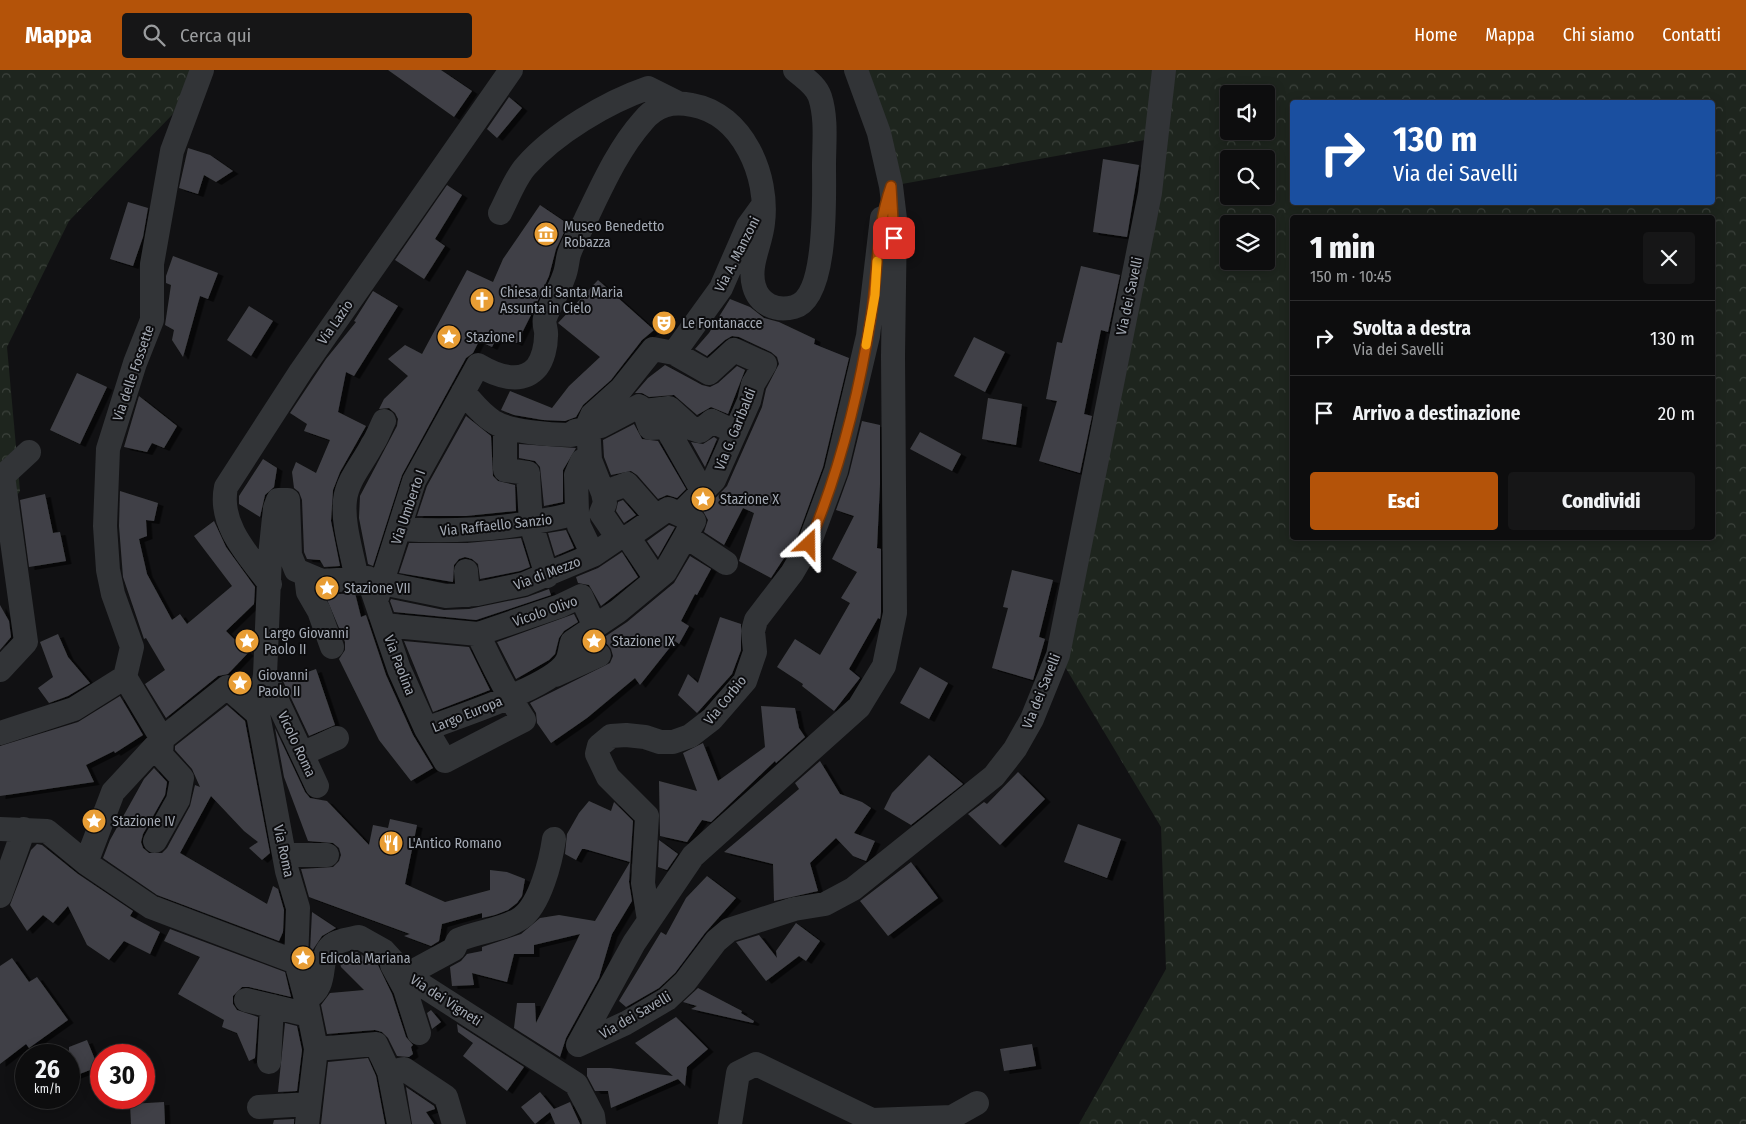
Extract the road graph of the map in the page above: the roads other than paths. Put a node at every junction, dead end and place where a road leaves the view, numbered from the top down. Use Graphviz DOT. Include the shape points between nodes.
graph roads {
  1 [pos="202,70"];
  2 [pos="511,70"];
  3 [pos="795,70"];
  4 [pos="856,70"];
  5 [pos="1164,70"];
  6 [pos="676,102"];
  7 [pos="891,186"];
  8 [pos="765,203"];
  9 [pos="500,213"];
  10 [pos="674,353"];
  11 [pos="463,392"];
  12 [pos="644,411"];
  13 [pos="384,421"];
  14 [pos="505,427"];
  15 [pos="587,429"];
  16 [pos="735,432"];
  17 [pos="29,452"];
  18 [pos="590,460"];
  19 [pos="703,492"];
  20 [pos="603,493"];
  21 [pos="577,513"];
  22 [pos="677,520"];
  23 [pos="531,524"];
  24 [pos="399,529"];
  25 [pos="623,537"];
  26 [pos="593,555"];
  27 [pos="726,563"];
  28 [pos="466,571"];
  29 [pos="547,576"];
  30 [pos="314,578"];
  31 [pos="656,579"];
  32 [pos="357,580"];
  33 [pos="270,584"];
  34 [pos="379,592"];
  35 [pos="468,594"];
  36 [pos="384,625"];
  37 [pos="595,626"];
  38 [pos="478,634"];
  39 [pos="332,647"];
  40 [pos="599,655"];
  41 [pos="0,670"];
  42 [pos="265,675"];
  43 [pos="125,677"];
  44 [pos="548,678"];
  45 [pos="509,697"];
  46 [pos="258,714"];
  47 [pos="426,729"];
  48 [pos="0,733"];
  49 [pos="337,738"];
  50 [pos="162,739"];
  51 [pos="302,754"];
  52 [pos="317,786"];
  53 [pos="0,829"];
  54 [pos="24,829"];
  55 [pos="554,839"];
  56 [pos="155,841"];
  57 [pos="284,855"];
  58 [pos="328,855"];
  59 [pos="86,862"];
  60 [pos="0,896"];
  61 [pos="649,920"];
  62 [pos="384,951"];
  63 [pos="296,962"];
  64 [pos="406,975"];
  65 [pos="246,1000"];
  66 [pos="272,1006"];
  67 [pos="307,1007"];
  68 [pos="419,1032"];
  69 [pos="578,1045"];
  70 [pos="316,1050"];
  71 [pos="269,1062"];
  72 [pos="389,1072"];
  73 [pos="566,1077"];
  74 [pos="977,1104"];
  75 [pos="259,1108"];
  76 [pos="308,1114"];
  77 [pos="398,1124"];
  78 [pos="454,1124"];
  79 [pos="587,1124"];
  80 [pos="594,1124"];
  81 [pos="730,1124"];
  1 -- 43 [label="street, Via delle Fossette" via="172,151 152,264 152,320 108,449 105,526 108,570 132,648"];
  2 -- 33 [label="street, Via Lazio" via="301,371 226,488 224,506 233,534"];
  3 -- 8 [label="street" via="813,85 822,104 825,212 820,257 807,300 790,309 767,305 758,296 753,282"];
  4 -- 7 [label="street, Via dei Savelli" via="874,116"];
  5 -- 69 [label="street, Via dei Savelli" via="1150,193 1058,655 1016,749 994,776 853,889 826,904 794,909 729,930 667,999"];
  6 -- 8 [label="street" via="701,106 716,113 737,132 751,154 762,183"];
  6 -- 9 [label="street" via="648,88 620,98 555,140 525,167"];
  6 -- 11 [label="street, Via Umberto I" via="653,111 629,140 570,252 564,276 544,320 544,352 536,368 517,377 505,377 478,365"];
  7 -- 61 [label="street, Via dei Savelli" via="895,219 895,613 884,666 859,706 693,856"];
  7 -- 61 [label="street, Via Corbio" via="882,216 868,336 836,471 809,544 792,573 756,620 755,652 745,681 712,719 690,736 673,742 660,742 645,737 611,736 599,746 599,762 608,777 647,816 643,883"];
  8 -- 10 [label="street, Via A. Manzoni" via="748,226 721,288"];
  10 -- 15 [label="street" via="654,349 621,388 592,415"];
  10 -- 16 [label="street, Via G. Garibaldi" via="710,373 734,350 765,364 753,384"];
  11 -- 14 [label="street" via="482,413"];
  11 -- 24 [label="street, Via Umberto I" via="414,481"];
  12 -- 15 [label="street" via="639,406 610,422"];
  12 -- 16 [label="street" via="669,408 691,428 700,431 712,421"];
  12 -- 19 [label="street" via="650,428 666,426"];
  13 -- 32 [label="street" via="344,499 344,523"];
  14 -- 15 [label="street" via="568,436"];
  14 -- 23 [label="street" via="505,470 528,473"];
  15 -- 18 [label="street"];
  16 -- 19 [label="street, Via G. Garibaldi" via="714,480"];
  17 -- 41 [label="street" via="3,476 26,642"];
  18 -- 20 [label="street"];
  18 -- 21 [label="street" via="582,461 576,475"];
  19 -- 22 [label="street, Via G. Garibaldi"];
  20 -- 22 [label="street" via="627,484"];
  20 -- 25 [label="street" via="606,503 601,513"];
  21 -- 23 [label="street, Via Raffaello Sanzio"];
  21 -- 26 [label="street" via="579,526"];
  22 -- 25 [label="street, Via di Mezzo"];
  22 -- 27 [label="street"];
  22 -- 31 [label="street" via="665,572"];
  23 -- 24 [label="street, Via Raffaello Sanzio" via="439,532"];
  23 -- 29 [label="street"];
  24 -- 34 [label="street, Via Umberto I"];
  25 -- 26 [label="street, Via di Mezzo"];
  25 -- 31 [label="street"];
  26 -- 29 [label="street, Via di Mezzo"];
  28 -- 35 [label="street"];
  29 -- 35 [label="street, Via di Mezzo" via="516,586"];
  30 -- 32 [label="street"];
  30 -- 33 [label="street, Via Roma" via="296,570 291,560 288,500 281,498 275,508"];
  30 -- 39 [label="street" via="308,592"];
  31 -- 37 [label="street"];
  32 -- 34 [label="street, Via Paolina" via="368,578"];
  33 -- 42 [label="street, Via Roma"];
  34 -- 35 [label="street, Via di Mezzo"];
  34 -- 36 [label="street, Via Paolina"];
  36 -- 38 [label="street, Vicolo Olivo"];
  36 -- 47 [label="street, Via Paolina" via="399,669"];
  37 -- 38 [label="street, Vicolo Olivo" via="581,596"];
  37 -- 44 [label="street" via="572,642 567,661"];
  38 -- 45 [label="street"];
  40 -- 44 [label="street"];
  42 -- 46 [label="street, Via Roma"];
  42 -- 51 [label="street, Vicolo Roma"];
  43 -- 48 [label="street" via="74,709"];
  43 -- 50 [label="street"];
  44 -- 45 [label="street"];
  45 -- 47 [label="street, Largo Europa"];
  45 -- 47 [label="street, Largo Europa" via="524,720 445,760"];
  46 -- 50 [label="street" via="227,687"];
  46 -- 57 [label="street, Via Roma"];
  49 -- 51 [label="street"];
  50 -- 56 [label="street" via="161,754 182,778 178,800"];
  50 -- 59 [label="street" via="113,792"];
  51 -- 52 [label="street, Vicolo Roma"];
  53 -- 54 [label="street"];
  54 -- 59 [label="street" via="47,831"];
  54 -- 60 [label="street"];
  55 -- 64 [label="street" via="544,880 521,918 458,940 454,949"];
  57 -- 58 [label="street"];
  57 -- 63 [label="street, Via Roma" via="298,908"];
  59 -- 63 [label="street" via="150,907"];
  61 -- 69 [label="street, Via dei Savelli"];
  62 -- 64 [label="street, Via dei Vigneti"];
  62 -- 67 [label="street, Via dei Vigneti" via="359,937 334,943 327,950 321,984"];
  62 -- 68 [label="street" via="405,989"];
  63 -- 67 [label="street, Via Roma"];
  64 -- 73 [label="street, Via dei Vigneti"];
  65 -- 66 [label="street"];
  66 -- 67 [label="street"];
  66 -- 71 [label="street"];
  67 -- 70 [label="street, Via Roma"];
  69 -- 73 [label="street, Via dei Savelli"];
  70 -- 72 [label="street" via="376,1044"];
  70 -- 76 [label="street, Via Roma"];
  72 -- 77 [label="street"];
  72 -- 78 [label="street" via="404,1068 446,1098"];
  73 -- 79 [label="street" via="577,1093"];
  73 -- 80 [label="street, Via dei Vigneti" via="576,1084"];
  74 -- 81 [label="street" via="952,1117 872,1120 756,1064 738,1072"];
  75 -- 76 [label="street"];
}
